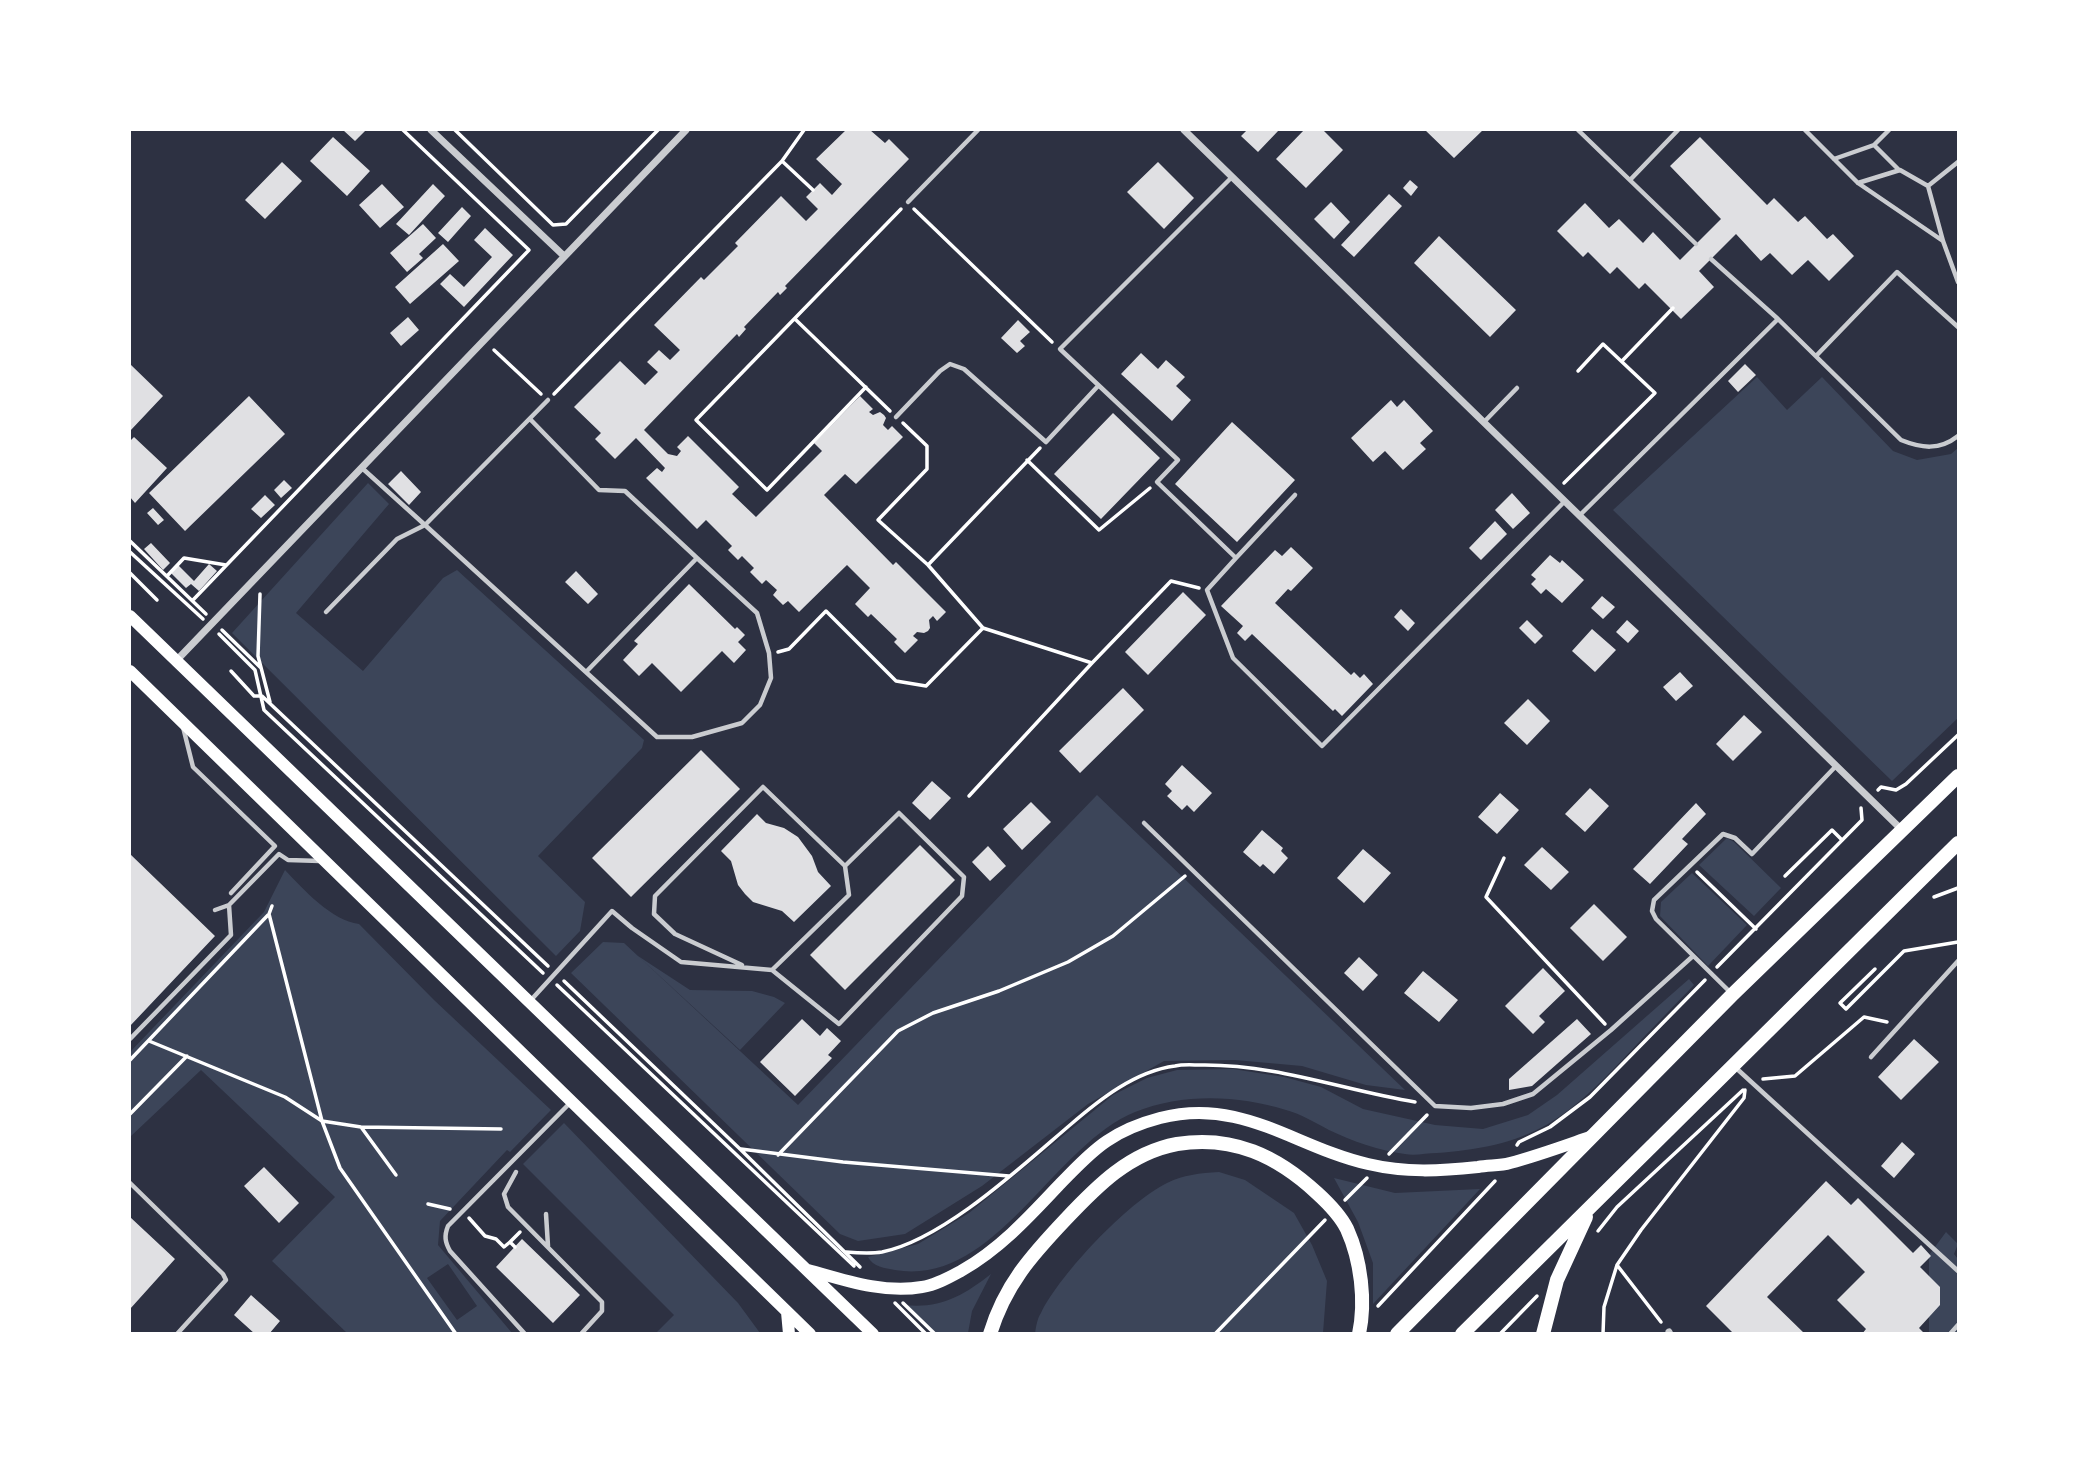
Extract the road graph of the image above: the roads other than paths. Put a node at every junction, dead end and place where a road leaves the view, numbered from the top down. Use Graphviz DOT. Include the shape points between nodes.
graph roads {
  1 [pos="431,130"];
  2 [pos="686,130"];
  3 [pos="978,130"];
  4 [pos="1184,130"];
  5 [pos="1578,130"];
  6 [pos="1678,130"];
  7 [pos="1805,130"];
  8 [pos="1889,130"];
  9 [pos="1874,145"];
  10 [pos="1834,159"];
  11 [pos="1958,162"];
  12 [pos="1900,170"];
  13 [pos="1232,176"];
  14 [pos="1630,180"];
  15 [pos="1857,183"];
  16 [pos="1928,186"];
  17 [pos="908,202"];
  18 [pos="1943,241"];
  19 [pos="1696,244"];
  20 [pos="564,256"];
  21 [pos="1711,259"];
  22 [pos="1958,282"];
  23 [pos="1778,319"];
  24 [pos="1958,327"];
  25 [pos="1816,356"];
  26 [pos="1098,386"];
  27 [pos="1517,388"];
  28 [pos="548,400"];
  29 [pos="896,416"];
  30 [pos="530,419"];
  31 [pos="1484,422"];
  32 [pos="1958,436"];
  33 [pos="361,468"];
  34 [pos="1295,495"];
  35 [pos="1565,501"];
  36 [pos="1580,515"];
  37 [pos="425,525"];
  38 [pos="698,558"];
  39 [pos="1236,558"];
  40 [pos="326,612"];
  41 [pos="130,616"];
  42 [pos="176,661"];
  43 [pos="130,671"];
  44 [pos="587,671"];
  45 [pos="182,723"];
  46 [pos="1836,765"];
  47 [pos="1958,776"];
  48 [pos="1144,823"];
  49 [pos="1903,830"];
  50 [pos="1958,843"];
  51 [pos="324,861"];
  52 [pos="845,866"];
  53 [pos="231,893"];
  54 [pos="229,905"];
  55 [pos="215,910"];
  56 [pos="1693,956"];
  57 [pos="1958,961"];
  58 [pos="746,967"];
  59 [pos="772,970"];
  60 [pos="1732,995"];
  61 [pos="528,1002"];
  62 [pos="130,1039"];
  63 [pos="1871,1058"];
  64 [pos="1733,1065"];
  65 [pos="571,1102"];
  66 [pos="1590,1137"];
  67 [pos="516,1172"];
  68 [pos="130,1183"];
  69 [pos="1591,1206"];
  70 [pos="547,1214"];
  71 [pos="548,1247"];
  72 [pos="804,1269"];
  73 [pos="1958,1271"];
  74 [pos="787,1312"];
  75 [pos="1958,1325"];
  76 [pos="1360,1330"];
  77 [pos="177,1334"];
  78 [pos="524,1334"];
  79 [pos="581,1334"];
  80 [pos="789,1334"];
  81 [pos="810,1334"];
  82 [pos="873,1334"];
  83 [pos="990,1334"];
  84 [pos="1397,1334"];
  85 [pos="1462,1334"];
  86 [pos="1543,1334"];
  87 [pos="1950,1334"];
  1 -- 20 [label="street"];
  2 -- 20 [label="street"];
  3 -- 17 [label="lane"];
  4 -- 13 [label="street"];
  5 -- 14 [label="lane"];
  6 -- 14 [label="lane"];
  7 -- 10 [label="lane"];
  8 -- 9 [label="lane"];
  9 -- 10 [label="lane"];
  9 -- 12 [label="lane"];
  10 -- 15 [label="lane"];
  11 -- 16 [label="lane"];
  12 -- 15 [label="lane"];
  12 -- 16 [label="lane"];
  13 -- 26 [label="lane" via="1059,349"];
  13 -- 31 [label="street"];
  14 -- 19 [label="lane"];
  15 -- 18 [label="lane"];
  16 -- 18 [label="lane"];
  18 -- 22 [label="lane"];
  20 -- 33 [label="street"];
  21 -- 23 [label="lane"];
  23 -- 25 [label="lane"];
  23 -- 36 [label="lane"];
  24 -- 25 [label="lane" via="1897,272"];
  25 -- 32 [label="lane" via="1900,440 1920,448"];
  26 -- 29 [label="lane" via="1046,442 964,369 950,364"];
  26 -- 39 [label="lane" via="1178,460 1157,482"];
  27 -- 31 [label="lane"];
  28 -- 30 [label="lane"];
  30 -- 37 [label="lane"];
  30 -- 38 [label="lane" via="599,490 625,491"];
  31 -- 35 [label="street"];
  33 -- 37 [label="lane"];
  33 -- 42 [label="street"];
  34 -- 39 [label="lane"];
  35 -- 36 [label="street"];
  35 -- 39 [label="lane" via="1322,746 1233,659 1207,590"];
  36 -- 46 [label="street"];
  37 -- 40 [label="lane" via="397,539"];
  37 -- 44 [label="lane"];
  38 -- 44 [label="lane"];
  38 -- 44 [label="lane" via="757,613 771,678 760,705 742,723 692,737 657,737"];
  41 -- 42 [label="main road"];
  42 -- 61 [label="main road"];
  43 -- 45 [label="main road"];
  45 -- 51 [label="main road"];
  45 -- 53 [label="lane" via="193,767 275,846"];
  46 -- 49 [label="street"];
  46 -- 56 [label="lane" via="1752,854 1735,838 1723,834 1654,900 1656,919"];
  47 -- 49 [label="highway"];
  48 -- 56 [label="lane" via="1435,1106 1471,1108 1534,1094"];
  49 -- 60 [label="highway"];
  50 -- 64 [label="highway"];
  51 -- 54 [label="lane" via="288,860 281,853"];
  51 -- 65 [label="main road"];
  52 -- 58 [label="lane" via="762,787 655,896 654,914 675,934"];
  52 -- 59 [label="lane" via="849,895"];
  52 -- 59 [label="lane" via="900,813 964,877 962,896 839,1024"];
  54 -- 55 [label="lane"];
  54 -- 62 [label="lane" via="231,935"];
  56 -- 60 [label="lane"];
  57 -- 63 [label="lane"];
  58 -- 59 [label="lane"];
  58 -- 61 [label="lane" via="681,962 612,911"];
  60 -- 66 [label="highway"];
  61 -- 72 [label="main road"];
  64 -- 69 [label="highway"];
  64 -- 73 [label="lane"];
  65 -- 74 [label="main road"];
  65 -- 78 [label="lane" via="448,1226 445,1241 450,1251"];
  66 -- 72 [label="main road" via="1508,1164 1439,1172 1368,1164 1264,1124 1227,1115 1163,1118 1133,1126 1107,1141 998,1247 949,1277 923,1287 887,1287"];
  66 -- 84 [label="highway"];
  67 -- 71 [label="lane" via="504,1194 508,1207"];
  68 -- 77 [label="lane" via="226,1280"];
  69 -- 85 [label="highway"];
  69 -- 86 [label="highway" via="1557,1280"];
  70 -- 71 [label="lane"];
  71 -- 79 [label="lane" via="602,1302 600,1314"];
  72 -- 82 [label="main road"];
  74 -- 80 [label="main road"];
  74 -- 81 [label="main road"];
  75 -- 87 [label="lane"];
  76 -- 83 [label="highway" via="1362,1294 1356,1257 1346,1228 1330,1205 1289,1168 1262,1154 1205,1142 1150,1152 1098,1185 1026,1262 998,1309"];
}
